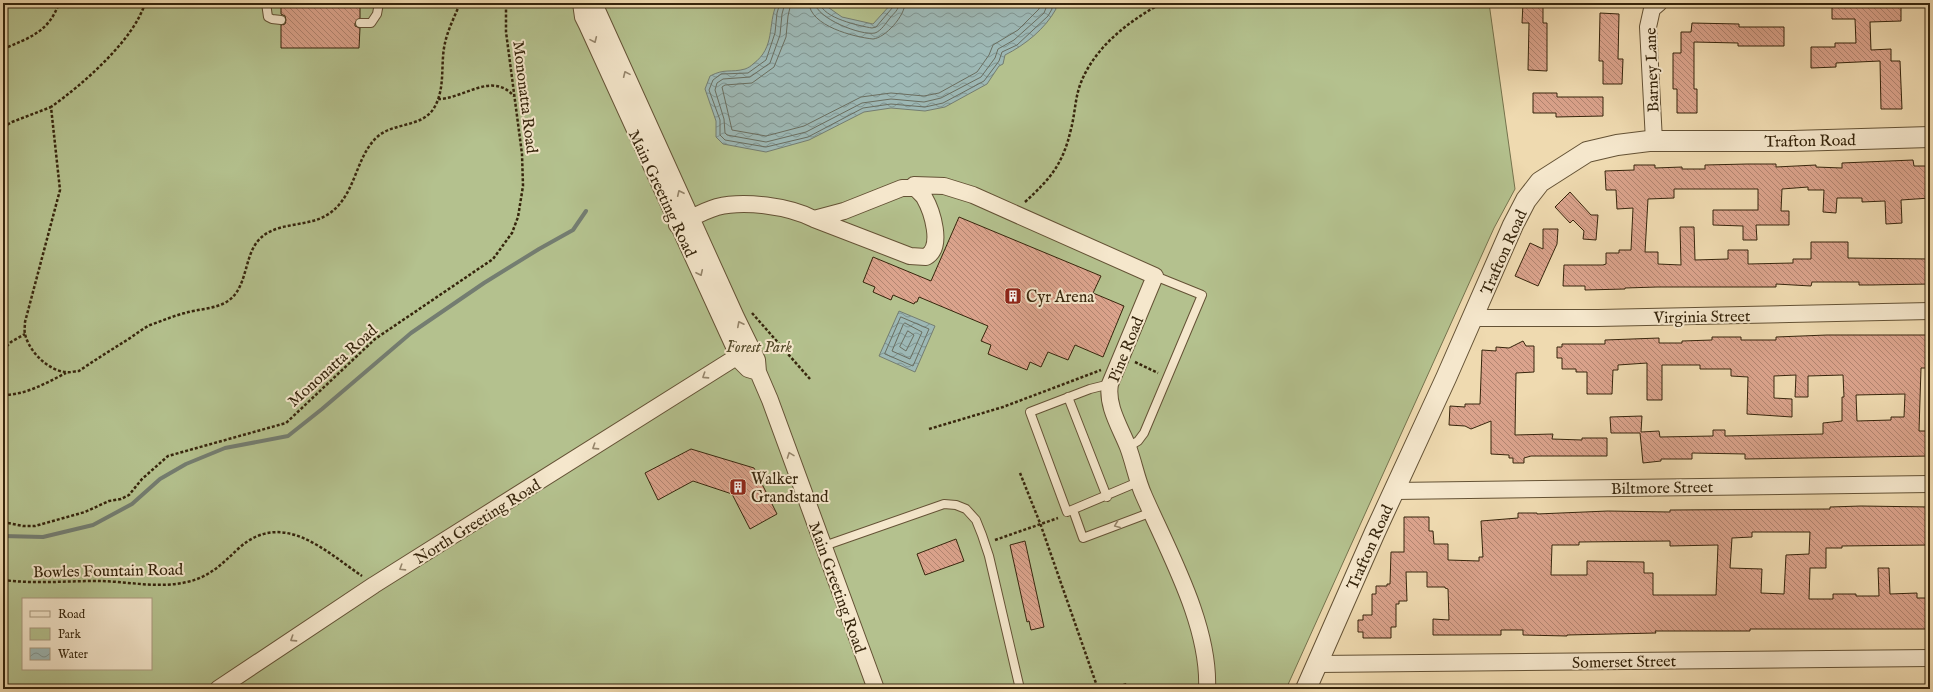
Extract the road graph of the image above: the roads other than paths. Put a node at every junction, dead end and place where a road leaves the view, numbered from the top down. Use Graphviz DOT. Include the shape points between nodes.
graph roads {
  1 [pos="266,3"];
  2 [pos="379,3"];
  3 [pos="581,3"];
  4 [pos="591,3"];
  5 [pos="1654,4"];
  6 [pos="281,20"];
  7 [pos="360,23"];
  8 [pos="1930,137"];
  9 [pos="1654,141"];
  10 [pos="914,185"];
  11 [pos="814,219"];
  12 [pos="685,221"];
  13 [pos="1155,276"];
  14 [pos="1930,311"];
  15 [pos="1473,318"];
  16 [pos="738,356"];
  17 [pos="758,372"];
  18 [pos="1110,384"];
  19 [pos="1068,397"];
  20 [pos="1128,447"];
  21 [pos="1138,482"];
  22 [pos="1930,484"];
  23 [pos="1394,491"];
  24 [pos="1107,497"];
  25 [pos="1070,511"];
  26 [pos="1152,512"];
  27 [pos="824,546"];
  28 [pos="1930,658"];
  29 [pos="1318,664"];
  30 [pos="218,689"];
  31 [pos="876,689"];
  32 [pos="1020,689"];
  33 [pos="1207,689"];
  34 [pos="1306,689"];
  1 -- 6 [label="lane" via="268,17"];
  2 -- 7 [label="lane" via="374,20 371,23"];
  3 -- 12 [label="street, Main Greeting Road, one-way" via="585,21"];
  12 -- 4 [label="street, Main Greeting Road, one-way" via="597,10"];
  5 -- 9 [label="street, Barney Lane" via="1649,17 1648,36"];
  8 -- 9 [label="street, Trafton Road" via="1793,141"];
  9 -- 15 [label="street, Trafton Road" via="1617,145 1587,152 1540,182 1515,220"];
  10 -- 11 [label="street" via="912,188 902,188 844,211"];
  10 -- 11 [label="street" via="928,205 934,233 933,252 926,257 902,254"];
  10 -- 13 [label="street" via="956,189"];
  11 -- 12 [label="street" via="791,210 741,204 718,207"];
  12 -- 16 [label="street, Main Greeting Road, one-way"];
  17 -- 12 [label="street, Main Greeting Road, one-way" via="757,360"];
  13 -- 18 [label="street, Pine Road"];
  13 -- 20 [label="lane" via="1202,295 1142,436"];
  14 -- 15 [label="street, Virginia Street" via="1606,318"];
  15 -- 23 [label="street, Trafton Road"];
  16 -- 17 [label="street, Main Greeting Road" via="744,366"];
  16 -- 30 [label="street, North Greeting Road, one-way" via="374,585"];
  27 -- 17 [label="street, Main Greeting Road, one-way"];
  18 -- 19 [label="lane"];
  18 -- 20 [label="street, Pine Road" via="1110,403"];
  19 -- 24 [label="lane"];
  19 -- 25 [label="lane" via="1030,412"];
  20 -- 21 [label="street, Pine Road"];
  21 -- 24 [label="lane"];
  21 -- 26 [label="street, Pine Road"];
  22 -- 23 [label="street, Biltmore Street"];
  23 -- 29 [label="street, Trafton Road"];
  24 -- 25 [label="lane"];
  26 -- 25 [label="lane, one-way" via="1083,538"];
  26 -- 33 [label="street, Pine Road" via="1199,629 1206,663"];
  27 -- 31 [label="street, Main Greeting Road"];
  27 -- 32 [label="lane" via="936,506 961,506 972,514 986,543"];
  28 -- 29 [label="street, Somerset Street"];
  29 -- 34 [label="street, Trafton Road"];
}
